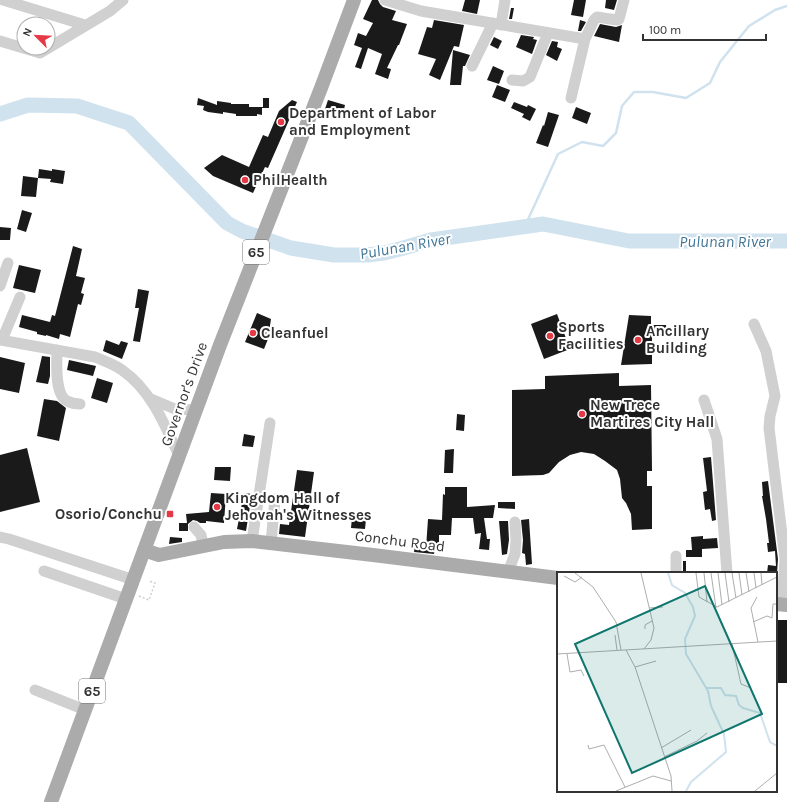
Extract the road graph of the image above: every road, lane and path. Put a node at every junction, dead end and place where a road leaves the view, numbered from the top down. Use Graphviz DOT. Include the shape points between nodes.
graph roads {
  1 [pos="3,0"];
  2 [pos="123,0"];
  3 [pos="354,0"];
  4 [pos="385,0"];
  5 [pos="505,0"];
  6 [pos="624,0"];
  7 [pos="497,24"];
  8 [pos="85,25"];
  9 [pos="548,33"];
  10 [pos="584,39"];
  11 [pos="0,41"];
  12 [pos="472,66"];
  13 [pos="512,80"];
  14 [pos="571,98"];
  15 [pos="8,263"];
  16 [pos="0,286"];
  17 [pos="20,297"];
  18 [pos="754,324"];
  19 [pos="1,340"];
  20 [pos="57,350"];
  21 [pos="151,399"];
  22 [pos="704,400"];
  23 [pos="80,404"];
  24 [pos="196,410"];
  25 [pos="270,423"];
  26 [pos="179,456"];
  27 [pos="275,499"];
  28 [pos="515,522"];
  29 [pos="194,527"];
  30 [pos="0,537"];
  31 [pos="252,541"];
  32 [pos="271,543"];
  33 [pos="203,545"];
  34 [pos="144,550"];
  35 [pos="676,556"];
  36 [pos="44,571"];
  37 [pos="508,572"];
  38 [pos="676,572"];
  39 [pos="727,572"];
  40 [pos="557,578"];
  41 [pos="134,580"];
  42 [pos="149,581"];
  43 [pos="126,600"];
  44 [pos="149,600"];
  45 [pos="782,604"];
  46 [pos="35,690"];
  47 [pos="85,710"];
  48 [pos="51,802"];
  1 -- 8 [label="street"];
  2 -- 8 [label="street" via="110,11"];
  3 -- 24 [label="main road, Governor's Drive / 65"];
  4 -- 7 [label="street" via="421,11"];
  5 -- 7 [label="street"];
  6 -- 10 [label="street" via="619,19 596,17"];
  7 -- 9 [label="street"];
  7 -- 12 [label="street"];
  8 -- 11 [label="street" via="40,53"];
  9 -- 10 [label="street"];
  9 -- 13 [label="street" via="530,76 523,81"];
  10 -- 14 [label="street"];
  15 -- 16 [label="street"];
  17 -- 19 [label="street"];
  18 -- 45 [label="street" via="766,351 775,396 769,428 785,559"];
  19 -- 20 [label="street"];
  20 -- 21 [label="street" via="95,357 117,367 139,384"];
  20 -- 23 [label="street" via="57,383 62,398"];
  21 -- 24 [label="street" via="175,409"];
  21 -- 26 [label="street"];
  22 -- 39 [label="street" via="717,439"];
  24 -- 26 [label="main road, Governor's Drive / 65"];
  25 -- 31 [label="street"];
  26 -- 34 [label="main road, Governor's Drive / 65"];
  27 -- 32 [label="street"];
  28 -- 37 [label="street" via="515,554"];
  29 -- 33 [label="street" via="201,535"];
  30 -- 41 [label="street"];
  31 -- 32 [label="main road, Conchu Road"];
  31 -- 33 [label="main road, Conchu Road"];
  32 -- 37 [label="main road, Conchu Road"];
  33 -- 34 [label="main road, Conchu Road" via="159,555"];
  34 -- 41 [label="main road, Governor's Drive / 65"];
  35 -- 38 [label="street"];
  36 -- 43 [label="street"];
  37 -- 40 [label="main road, Conchu Road"];
  41 -- 43 [label="main road, Governor's Drive / 65"];
  42 -- 44 [label="path" via="155,583"];
  43 -- 47 [label="main road, Governor's Drive / 65"];
  46 -- 47 [label="street"];
  47 -- 48 [label="main road, Governor's Drive / 65"];
}
